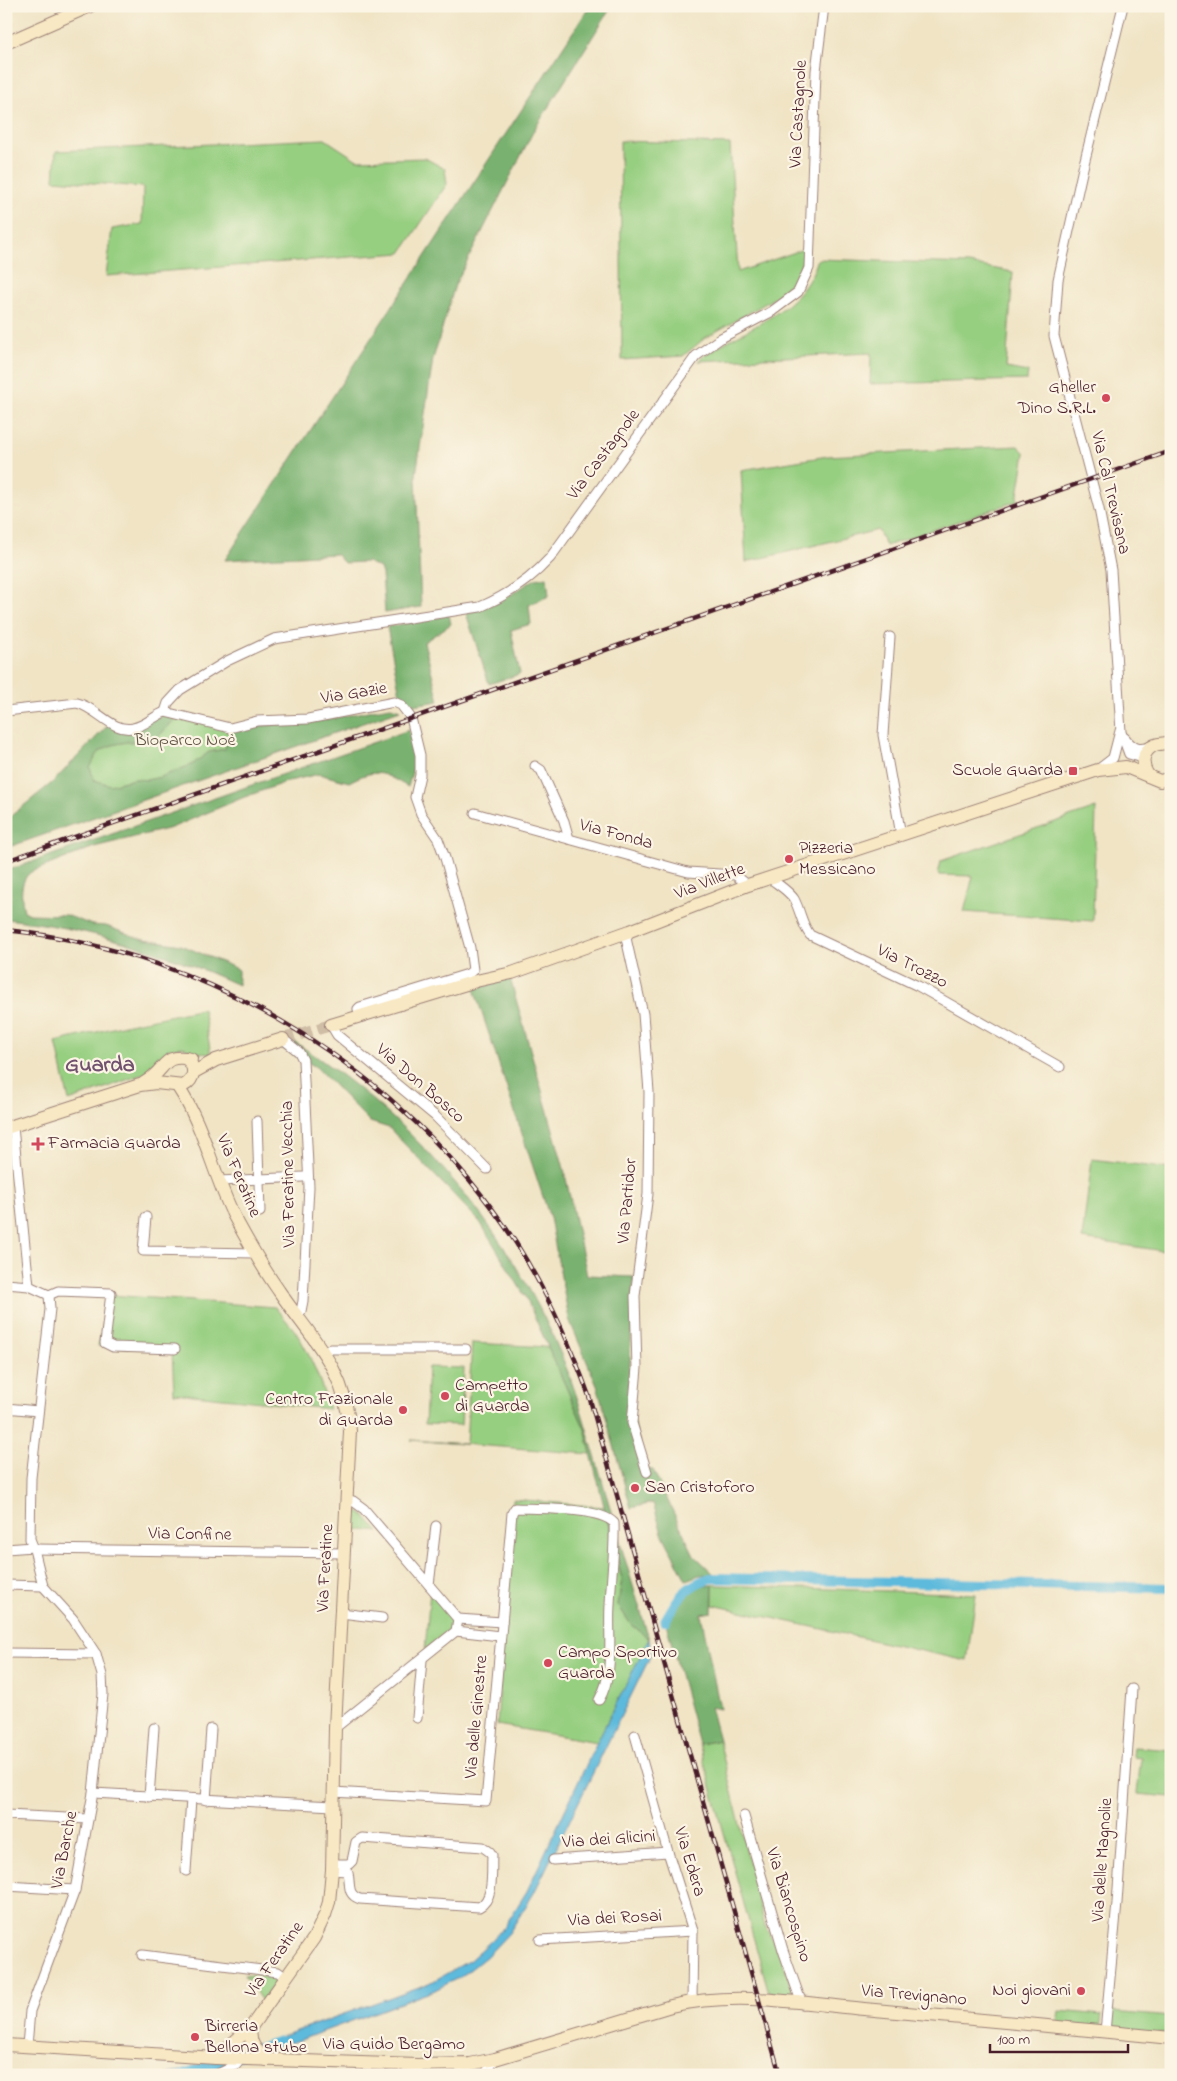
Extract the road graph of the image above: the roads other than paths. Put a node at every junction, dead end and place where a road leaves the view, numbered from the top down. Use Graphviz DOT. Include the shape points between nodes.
graph roads {
  1 [pos="90,6"];
  2 [pos="824,6"];
  3 [pos="1122,6"];
  4 [pos="6,43"];
  5 [pos="890,636"];
  6 [pos="6,711"];
  7 [pos="165,712"];
  8 [pos="1121,730"];
  9 [pos="1165,745"];
  10 [pos="1143,760"];
  11 [pos="535,766"];
  12 [pos="1099,769"];
  13 [pos="1149,776"];
  14 [pos="1169,779"];
  15 [pos="475,813"];
  16 [pos="901,834"];
  17 [pos="569,839"];
  18 [pos="770,878"];
  19 [pos="748,885"];
  20 [pos="630,931"];
  21 [pos="361,1016"];
  22 [pos="331,1025"];
  23 [pos="283,1039"];
  24 [pos="185,1058"];
  25 [pos="216,1060"];
  26 [pos="165,1064"];
  27 [pos="1060,1067"];
  28 [pos="192,1076"];
  29 [pos="140,1086"];
  30 [pos="174,1086"];
  31 [pos="192,1110"];
  32 [pos="257,1121"];
  33 [pos="9,1128"];
  34 [pos="487,1169"];
  35 [pos="302,1178"];
  36 [pos="258,1179"];
  37 [pos="218,1181"];
  38 [pos="260,1212"];
  39 [pos="146,1217"];
  40 [pos="254,1253"];
  41 [pos="6,1284"];
  42 [pos="29,1286"];
  43 [pos="49,1295"];
  44 [pos="297,1316"];
  45 [pos="175,1349"];
  46 [pos="466,1349"];
  47 [pos="324,1352"];
  48 [pos="6,1408"];
  49 [pos="38,1411"];
  50 [pos="647,1472"];
  51 [pos="347,1499"];
  52 [pos="436,1526"];
  53 [pos="34,1548"];
  54 [pos="6,1549"];
  55 [pos="344,1553"];
  56 [pos="6,1585"];
  57 [pos="429,1585"];
  58 [pos="43,1586"];
  59 [pos="341,1613"];
  60 [pos="382,1618"];
  61 [pos="458,1619"];
  62 [pos="502,1622"];
  63 [pos="456,1631"];
  64 [pos="500,1636"];
  65 [pos="6,1653"];
  66 [pos="96,1654"];
  67 [pos="422,1660"];
  68 [pos="1132,1689"];
  69 [pos="599,1700"];
  70 [pos="417,1718"];
  71 [pos="154,1728"];
  72 [pos="335,1728"];
  73 [pos="211,1730"];
  74 [pos="635,1735"];
  75 [pos="333,1792"];
  76 [pos="93,1793"];
  77 [pos="149,1797"];
  78 [pos="191,1799"];
  79 [pos="206,1800"];
  80 [pos="333,1806"];
  81 [pos="6,1815"];
  82 [pos="744,1816"];
  83 [pos="88,1819"];
  84 [pos="668,1852"];
  85 [pos="553,1860"];
  86 [pos="332,1867"];
  87 [pos="186,1871"];
  88 [pos="6,1886"];
  89 [pos="75,1890"];
  90 [pos="693,1931"];
  91 [pos="540,1940"];
  92 [pos="142,1955"];
  93 [pos="286,1977"];
  94 [pos="692,2001"];
  95 [pos="802,2004"];
  96 [pos="1105,2032"];
  97 [pos="247,2034"];
  98 [pos="1171,2038"];
  99 [pos="6,2045"];
  100 [pos="27,2046"];
  101 [pos="216,2058"];
  102 [pos="242,2059"];
  103 [pos="495,2059"];
  104 [pos="267,2060"];
  105 [pos="457,2064"];
  106 [pos="216,2075"];
  107 [pos="470,2075"];
  108 [pos="485,2075"];
  1 -- 4 [label="street"];
  2 -- 7 [label="street, Via Castagnole" via="816,71 808,268 798,292 772,312 721,338 696,356 550,558 499,598 480,607 274,639 227,660 180,690 168,703"];
  3 -- 8 [label="street, Via Cal Trevisana" via="1058,280 1054,336 1099,509 1111,570"];
  5 -- 16 [label="street" via="883,735"];
  6 -- 7 [label="street" via="77,703 86,705 123,728 133,728"];
  7 -- 21 [label="street, Via Gazie" via="230,728 257,721 308,719 394,702 407,710 420,755 415,796 445,858 473,970 360,1007"];
  8 -- 9 [label="street" via="1136,749"];
  8 -- 10 [label="street, Via Cal Trevisana" via="1129,754"];
  8 -- 12 [label="street, Via Cal Trevisana" via="1113,758"];
  9 -- 10 [label="street" via="1147,751"];
  10 -- 12 [label="street, Via Villette" via="1116,761"];
  10 -- 13 [label="street"];
  11 -- 17 [label="street" via="541,770"];
  12 -- 13 [label="street, Via Villette" via="1126,767"];
  12 -- 16 [label="street, Via Villette"];
  13 -- 14 [label="street, Via Villette" via="1160,781"];
  15 -- 17 [label="street, Via Fonda"];
  16 -- 18 [label="street, Via Villette"];
  17 -- 19 [label="street, Via Fonda" via="688,872 735,875"];
  18 -- 19 [label="street, Via Villette"];
  18 -- 27 [label="street, Via Trozzo" via="793,897 801,923 810,935 918,986"];
  19 -- 20 [label="street, Via Villette"];
  20 -- 21 [label="street, Via Villette" via="512,973"];
  20 -- 50 [label="street, Via Partidor" via="626,938 644,1014 649,1092 648,1194 634,1296 638,1368 632,1423"];
  21 -- 22 [label="street, Via Villette"];
  22 -- 34 [label="street, Via Don Bosco" via="337,1035 435,1116"];
  23 -- 25 [label="street"];
  23 -- 44 [label="street, Via Feratine Vecchia" via="299,1052 302,1060 310,1177 303,1301"];
  24 -- 25 [label="street"];
  24 -- 26 [label="street" via="174,1057"];
  24 -- 28 [label="street" via="191,1064"];
  25 -- 28 [label="street"];
  26 -- 29 [label="street"];
  26 -- 30 [label="street" via="164,1077"];
  28 -- 30 [label="street" via="186,1085"];
  28 -- 31 [label="street, Via Feratine"];
  29 -- 30 [label="street" via="156,1083"];
  29 -- 33 [label="street"];
  30 -- 31 [label="street, Via Feratine"];
  31 -- 37 [label="street, Via Feratine"];
  32 -- 36 [label="street"];
  33 -- 42 [label="street"];
  35 -- 36 [label="street"];
  36 -- 37 [label="street"];
  36 -- 38 [label="street"];
  37 -- 40 [label="street, Via Feratine"];
  39 -- 40 [label="street" via="143,1251"];
  40 -- 44 [label="street, Via Feratine"];
  41 -- 42 [label="street"];
  42 -- 43 [label="street"];
  43 -- 45 [label="street" via="58,1291 110,1293 105,1343 113,1347"];
  43 -- 49 [label="street, Via Barche"];
  44 -- 47 [label="street, Via Feratine"];
  46 -- 47 [label="street" via="330,1349"];
  47 -- 51 [label="street, Via Feratine" via="338,1378 349,1418"];
  48 -- 49 [label="street"];
  49 -- 53 [label="street, Via Barche" via="29,1514 29,1533"];
  51 -- 55 [label="street, Via Feratine"];
  51 -- 57 [label="street" via="364,1509"];
  52 -- 57 [label="street"];
  53 -- 54 [label="street, Via Confine"];
  53 -- 55 [label="street, Via Confine"];
  53 -- 58 [label="street, Via Barche"];
  55 -- 59 [label="street, Via Feratine"];
  56 -- 58 [label="street"];
  57 -- 61 [label="street"];
  58 -- 66 [label="street, Via Barche" via="73,1619"];
  59 -- 60 [label="street"];
  59 -- 72 [label="street, Via Feratine"];
  61 -- 62 [label="street"];
  61 -- 63 [label="street"];
  62 -- 64 [label="street, Via delle Ginestre"];
  62 -- 69 [label="street, Via delle Ginestre" via="514,1508 591,1513 610,1519 614,1524 614,1539 609,1658 604,1692"];
  63 -- 64 [label="street, Via delle Ginestre"];
  63 -- 67 [label="street"];
  64 -- 75 [label="street, Via delle Ginestre" via="486,1801"];
  65 -- 66 [label="street"];
  66 -- 76 [label="street, Via Barche" via="103,1694"];
  67 -- 70 [label="street"];
  67 -- 72 [label="street"];
  68 -- 96 [label="street, Via delle Magnolie"];
  71 -- 77 [label="street"];
  72 -- 75 [label="street, Via Feratine"];
  73 -- 79 [label="street"];
  74 -- 84 [label="street, Via Edera"];
  75 -- 80 [label="street, Via Feratine"];
  76 -- 77 [label="street"];
  76 -- 83 [label="street, Via Barche"];
  77 -- 78 [label="street"];
  78 -- 79 [label="street"];
  78 -- 87 [label="street"];
  79 -- 80 [label="street"];
  80 -- 86 [label="street, Via Feratine"];
  81 -- 83 [label="street"];
  82 -- 95 [label="street, Via Biancospino" via="782,1950"];
  83 -- 89 [label="street, Via Barche"];
  84 -- 85 [label="street, Via dei Glicini"];
  84 -- 90 [label="street, Via Edera"];
  86 -- 86 [label="street" via="348,1873 349,1890 360,1899 479,1907 488,1900 492,1855 483,1847 362,1838 356,1842 349,1864"];
  86 -- 93 [label="street, Via Feratine" via="325,1915 314,1938"];
  88 -- 89 [label="street"];
  89 -- 100 [label="street, Via Barche" via="30,2012"];
  90 -- 91 [label="street, Via dei Rosai"];
  90 -- 94 [label="street, Via Edera"];
  92 -- 93 [label="street" via="278,1972"];
  93 -- 97 [label="street, Via Feratine"];
  94 -- 95 [label="street, Via Guido Bergamo" via="745,1999"];
  94 -- 103 [label="street, Via Guido Bergamo"];
  95 -- 96 [label="street, Via Trevignano"];
  96 -- 98 [label="street, Via Trevignano"];
  97 -- 101 [label="street, Via Feratine"];
  97 -- 102 [label="street" via="236,2052"];
  97 -- 104 [label="street"];
  99 -- 100 [label="street, Via Guido Bergamo"];
  100 -- 101 [label="street, Via Guido Bergamo"];
  101 -- 102 [label="street, Via Guido Bergamo"];
  102 -- 104 [label="street, Via Guido Bergamo"];
  102 -- 106 [label="street"];
  103 -- 105 [label="street, Via Guido Bergamo"];
  103 -- 108 [label="street"];
  104 -- 105 [label="street, Via Guido Bergamo"];
  105 -- 107 [label="street"];
}
